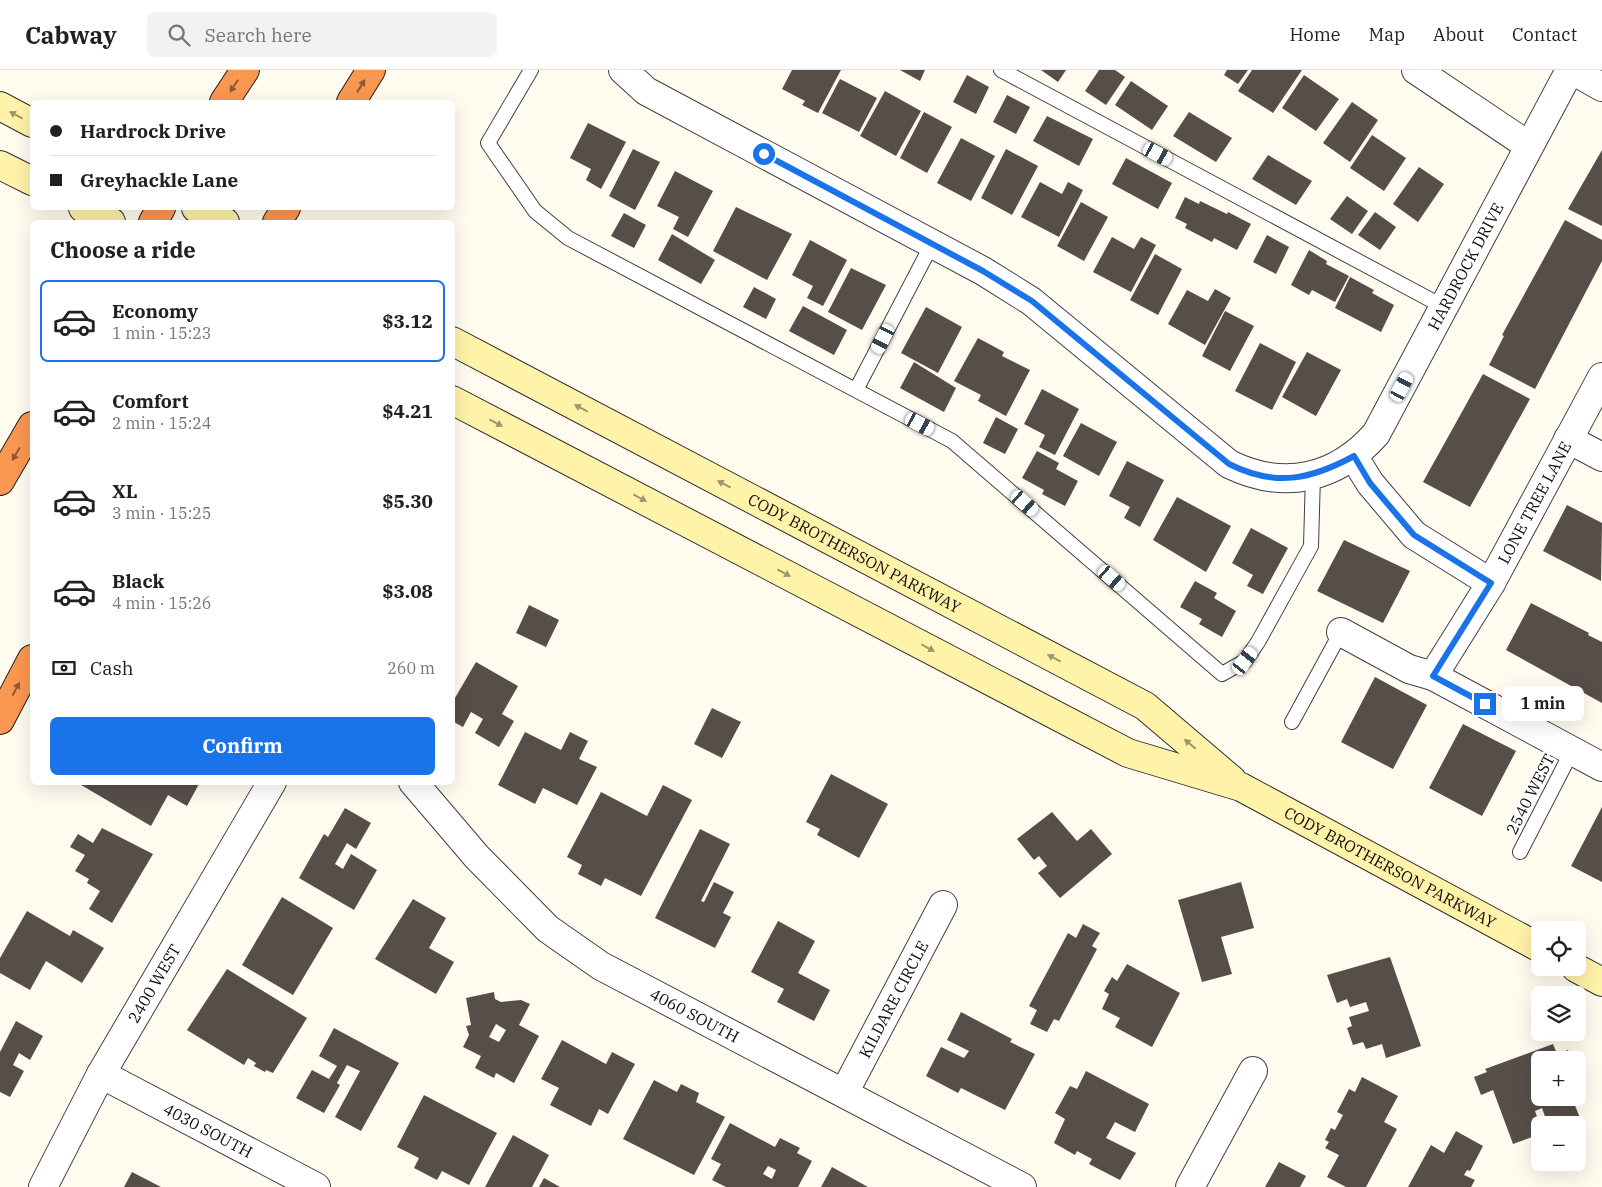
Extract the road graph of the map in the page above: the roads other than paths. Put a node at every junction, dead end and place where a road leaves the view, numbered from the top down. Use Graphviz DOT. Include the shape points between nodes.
graph roads {
  1 [pos="245,70"];
  2 [pos="371,70"];
  3 [pos="531,70"];
  4 [pos="623,70"];
  5 [pos="1001,70"];
  6 [pos="1416,70"];
  7 [pos="1571,70"];
  8 [pos="1602,87"];
  9 [pos="225,100"];
  10 [pos="352,100"];
  11 [pos="0,106"];
  12 [pos="30,122"];
  13 [pos="1529,146"];
  14 [pos="0,165"];
  15 [pos="30,180"];
  16 [pos="86,210"];
  17 [pos="200,210"];
  18 [pos="107,220"];
  19 [pos="221,220"];
  20 [pos="932,244"];
  21 [pos="1444,307"];
  22 [pos="455,342"];
  23 [pos="1602,377"];
  24 [pos="856,390"];
  25 [pos="455,402"];
  26 [pos="30,429"];
  27 [pos="1568,439"];
  28 [pos="1354,456"];
  29 [pos="1602,457"];
  30 [pos="1313,475"];
  31 [pos="0,481"];
  32 [pos="1491,583"];
  33 [pos="1341,632"];
  34 [pos="30,662"];
  35 [pos="1433,676"];
  36 [pos="0,720"];
  37 [pos="1292,722"];
  38 [pos="1572,751"];
  39 [pos="1602,767"];
  40 [pos="270,785"];
  41 [pos="415,785"];
  42 [pos="1241,787"];
  43 [pos="1520,852"];
  44 [pos="942,905"];
  45 [pos="1531,943"];
  46 [pos="1586,973"];
  47 [pos="1602,982"];
  48 [pos="1252,1071"];
  49 [pos="101,1074"];
  50 [pos="844,1093"];
  51 [pos="43,1187"];
  52 [pos="316,1187"];
  53 [pos="1022,1187"];
  54 [pos="1190,1187"];
  1 -- 9 [label="highway, one-way"];
  10 -- 2 [label="highway, one-way"];
  3 -- 24 [label="lane" via="488,143 534,210 568,238"];
  4 -- 20 [label="street, HARDROCK DRIVE" via="646,91"];
  5 -- 21 [label="lane"];
  6 -- 13 [label="street"];
  7 -- 8 [label="street"];
  7 -- 13 [label="street, HARDROCK DRIVE"];
  12 -- 11 [label="main road, one-way"];
  13 -- 21 [label="street, HARDROCK DRIVE"];
  14 -- 15 [label="main road"];
  16 -- 18 [label="main road"];
  17 -- 19 [label="main road"];
  20 -- 24 [label="lane"];
  20 -- 30 [label="street, HARDROCK DRIVE" via="1032,301 1229,464 1266,477 1291,479"];
  21 -- 28 [label="street, HARDROCK DRIVE" via="1376,434"];
  42 -- 22 [label="main road, CODY BROTHERSON PARKWAY, one-way" via="1146,706"];
  23 -- 27 [label="street, LONE TREE LANE"];
  24 -- 30 [label="lane" via="952,441 1222,674 1245,661 1311,546"];
  25 -- 42 [label="main road, CODY BROTHERSON PARKWAY, one-way" via="1128,753"];
  26 -- 31 [label="highway, one-way"];
  27 -- 29 [label="street"];
  27 -- 32 [label="street, LONE TREE LANE"];
  28 -- 30 [label="street, HARDROCK DRIVE"];
  28 -- 32 [label="street" via="1370,483 1414,535"];
  32 -- 35 [label="street, LONE TREE LANE"];
  33 -- 35 [label="street" via="1409,669"];
  33 -- 37 [label="lane"];
  36 -- 34 [label="highway, one-way"];
  35 -- 38 [label="street"];
  38 -- 39 [label="street"];
  38 -- 43 [label="lane, 2540 WEST"];
  40 -- 49 [label="street, 2400 WEST"];
  41 -- 50 [label="street, 4060 SOUTH" via="477,857 548,929 602,966"];
  42 -- 45 [label="main road, CODY BROTHERSON PARKWAY"];
  44 -- 50 [label="street, KILDARE CIRCLE"];
  46 -- 47 [label="main road"];
  48 -- 54 [label="street"];
  49 -- 51 [label="street, 2400 WEST"];
  49 -- 52 [label="street, 4030 SOUTH"];
  50 -- 53 [label="street, 4060 SOUTH"];
}
